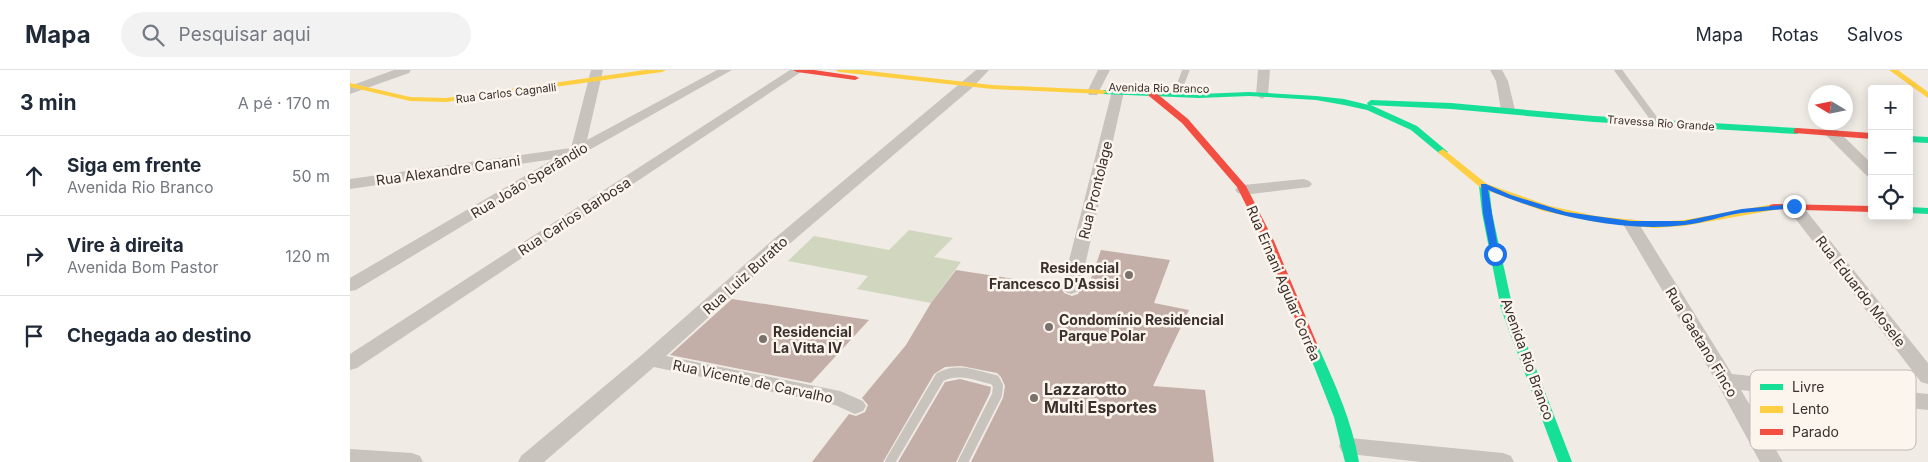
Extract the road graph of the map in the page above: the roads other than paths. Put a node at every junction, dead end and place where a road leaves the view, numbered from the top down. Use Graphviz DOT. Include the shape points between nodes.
graph roads {
  1 [pos="404,70"];
  2 [pos="662,70"];
  3 [pos="726,70"];
  4 [pos="798,70"];
  5 [pos="839,70"];
  6 [pos="983,70"];
  7 [pos="1104,70"];
  8 [pos="1186,70"];
  9 [pos="1264,70"];
  10 [pos="1496,70"];
  11 [pos="1618,70"];
  12 [pos="1893,70"];
  13 [pos="713,74"];
  14 [pos="595,75"];
  15 [pos="352,87"];
  16 [pos="965,87"];
  17 [pos="1179,88"];
  18 [pos="1094,89"];
  19 [pos="1119,90"];
  20 [pos="1235,91"];
  21 [pos="1152,94"];
  22 [pos="1255,94"];
  23 [pos="1199,96"];
  24 [pos="1928,96"];
  25 [pos="1344,102"];
  26 [pos="1451,106"];
  27 [pos="1508,110"];
  28 [pos="1185,121"];
  29 [pos="1420,121"];
  30 [pos="1657,123"];
  31 [pos="1832,133"];
  32 [pos="1868,136"];
  33 [pos="1913,138"];
  34 [pos="1928,140"];
  35 [pos="577,151"];
  36 [pos="1868,169"];
  37 [pos="350,184"];
  38 [pos="1304,184"];
  39 [pos="1484,186"];
  40 [pos="1243,190"];
  41 [pos="1794,206"];
  42 [pos="1868,208"];
  43 [pos="1913,210"];
  44 [pos="1928,211"];
  45 [pos="1631,224"];
  46 [pos="350,286"];
  47 [pos="1071,288"];
  48 [pos="650,359"];
  49 [pos="350,363"];
  50 [pos="1928,377"];
  51 [pos="1726,381"];
  52 [pos="1750,383"];
  53 [pos="855,406"];
  54 [pos="1750,423"];
  55 [pos="1765,450"];
  56 [pos="1351,454"];
  57 [pos="350,458"];
  58 [pos="412,462"];
  59 [pos="529,462"];
  60 [pos="890,462"];
  61 [pos="963,462"];
  62 [pos="1503,462"];
  63 [pos="1566,462"];
  64 [pos="1772,462"];
  1 -- 15 [label="street"];
  2 -- 14 [label="main road, Rua Carlos Cagnalli"];
  3 -- 13 [label="street, Rua João Sperândio"];
  4 -- 16 [label="main road, Avenida Rio Branco" via="873,81"];
  4 -- 49 [label="street, Rua Carlos Barbosa"];
  5 -- 16 [label="main road, Avenida Rio Branco"];
  6 -- 16 [label="street, Rua Luiz Buratto"];
  7 -- 18 [label="street"];
  8 -- 17 [label="lane"];
  9 -- 22 [label="street"];
  10 -- 27 [label="street" via="1502,81"];
  11 -- 30 [label="lane"];
  12 -- 24 [label="main road"];
  13 -- 35 [label="street, Rua João Sperândio"];
  14 -- 15 [label="main road, Rua Carlos Cagnalli" via="514,92 426,101"];
  14 -- 35 [label="street"];
  16 -- 18 [label="main road, Avenida Rio Branco"];
  16 -- 48 [label="street, Rua Luiz Buratto" via="781,242"];
  17 -- 19 [label="main road, Avenida Rio Branco"];
  17 -- 20 [label="main road, Avenida Rio Branco"];
  18 -- 19 [label="main road, Avenida Rio Branco"];
  19 -- 21 [label="main road, Avenida Rio Branco"];
  19 -- 47 [label="street, Rua Prontolage"];
  20 -- 22 [label="main road, Avenida Rio Branco"];
  20 -- 23 [label="main road"];
  21 -- 23 [label="main road, Avenida Rio Branco"];
  21 -- 28 [label="main road, Rua Ernani Aguiar Corrêa"];
  22 -- 23 [label="main road, Avenida Rio Branco"];
  22 -- 25 [label="main road, Avenida Rio Branco"];
  23 -- 28 [label="main road" via="1187,107"];
  25 -- 26 [label="main road, Travessa Rio Grande"];
  25 -- 29 [label="main road, Avenida Rio Branco"];
  26 -- 27 [label="main road, Travessa Rio Grande"];
  26 -- 29 [label="main road, Travessa Rio Grande"];
  27 -- 30 [label="main road, Travessa Rio Grande"];
  28 -- 40 [label="main road, Rua Ernani Aguiar Corrêa"];
  29 -- 39 [label="main road, Avenida Rio Branco"];
  30 -- 31 [label="main road, Travessa Rio Grande"];
  31 -- 32 [label="main road, Travessa Rio Grande"];
  31 -- 36 [label="street"];
  33 -- 34 [label="main road"];
  35 -- 37 [label="street, Rua Alexandre Canani"];
  35 -- 46 [label="street, Rua João Sperândio"];
  38 -- 40 [label="street"];
  39 -- 45 [label="main road" via="1565,214"];
  39 -- 63 [label="main road, Avenida Rio Branco" via="1507,309"];
  40 -- 56 [label="main road, Rua Ernani Aguiar Corrêa" via="1273,250 1340,414"];
  41 -- 42 [label="main road"];
  41 -- 45 [label="main road" via="1742,211 1684,223"];
  41 -- 50 [label="street, Rua Eduardo Mosele"];
  43 -- 44 [label="main road"];
  45 -- 51 [label="street, Rua Gaetano Finco"];
  48 -- 53 [label="street, Rua Vicente de Carvalho" via="840,399"];
  48 -- 59 [label="street, Rua Luiz Buratto"];
  51 -- 52 [label="street"];
  51 -- 54 [label="street, Rua Gaetano Finco"];
  55 -- 64 [label="street, Rua Gaetano Finco"];
  56 -- 62 [label="street"];
  57 -- 58 [label="street"];
  60 -- 61 [label="lane" via="940,376 954,371 995,380 998,386 997,395"];
}
